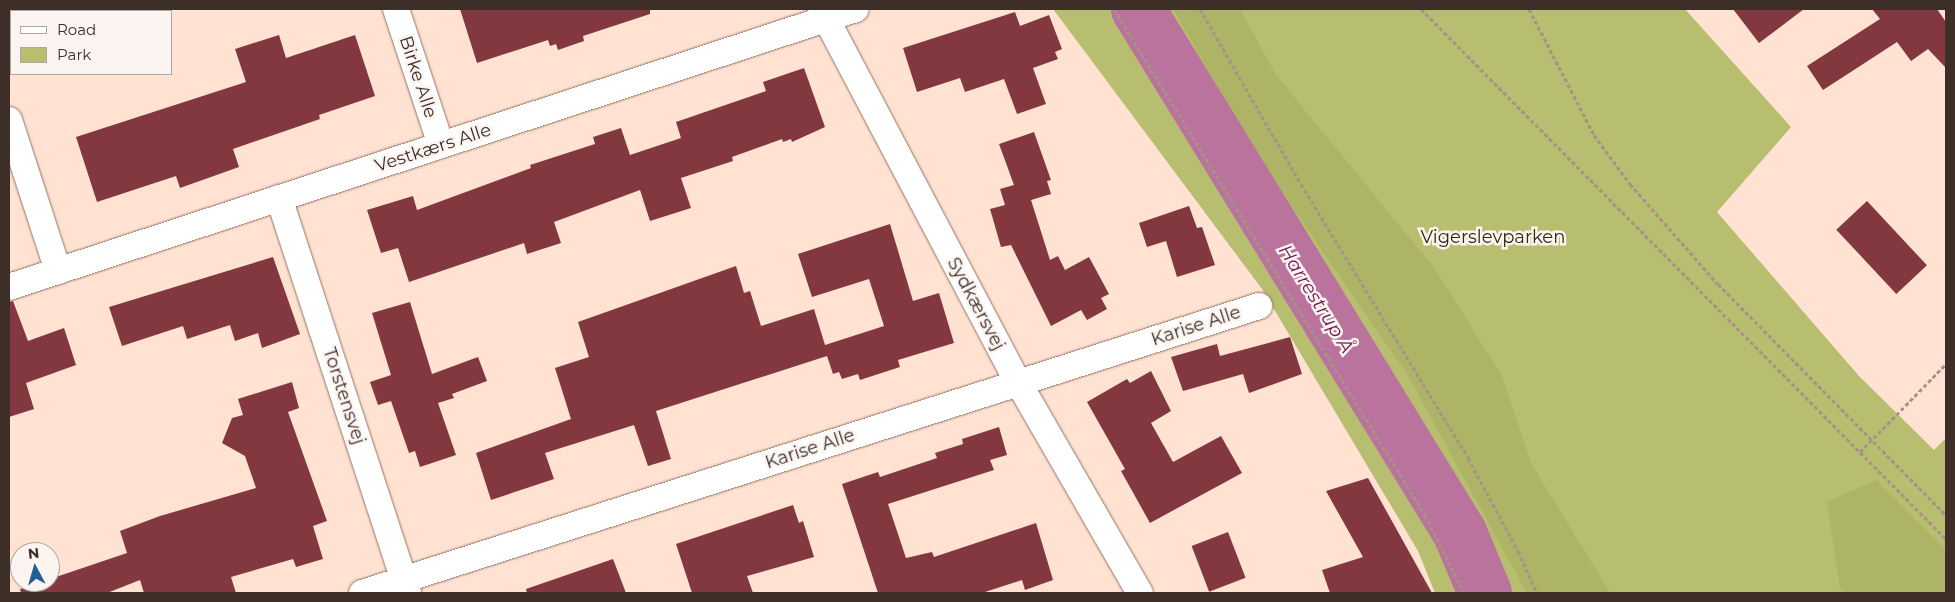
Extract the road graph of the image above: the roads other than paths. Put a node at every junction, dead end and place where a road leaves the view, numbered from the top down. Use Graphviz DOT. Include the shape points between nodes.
graph roads {
  1 [pos="396,9"];
  2 [pos="856,9"];
  3 [pos="823,14"];
  4 [pos="9,120"];
  5 [pos="440,145"];
  6 [pos="279,198"];
  7 [pos="58,271"];
  8 [pos="9,287"];
  9 [pos="1258,306"];
  10 [pos="1018,382"];
  11 [pos="406,586"];
  12 [pos="362,593"];
  13 [pos="1140,593"];
  1 -- 5 [label="street, Birke Alle"];
  2 -- 3 [label="street, Vestkærs Alle"];
  3 -- 5 [label="street, Vestkærs Alle"];
  3 -- 10 [label="street, Sydkærsvej"];
  4 -- 7 [label="street"];
  5 -- 6 [label="street, Vestkærs Alle"];
  6 -- 7 [label="street, Vestkærs Alle"];
  6 -- 11 [label="street, Torstensvej"];
  7 -- 8 [label="street, Vestkærs Alle"];
  9 -- 10 [label="street, Karise Alle"];
  10 -- 11 [label="street, Karise Alle"];
  10 -- 13 [label="street, Sydkærsvej"];
  11 -- 12 [label="street, Karise Alle"];
}
